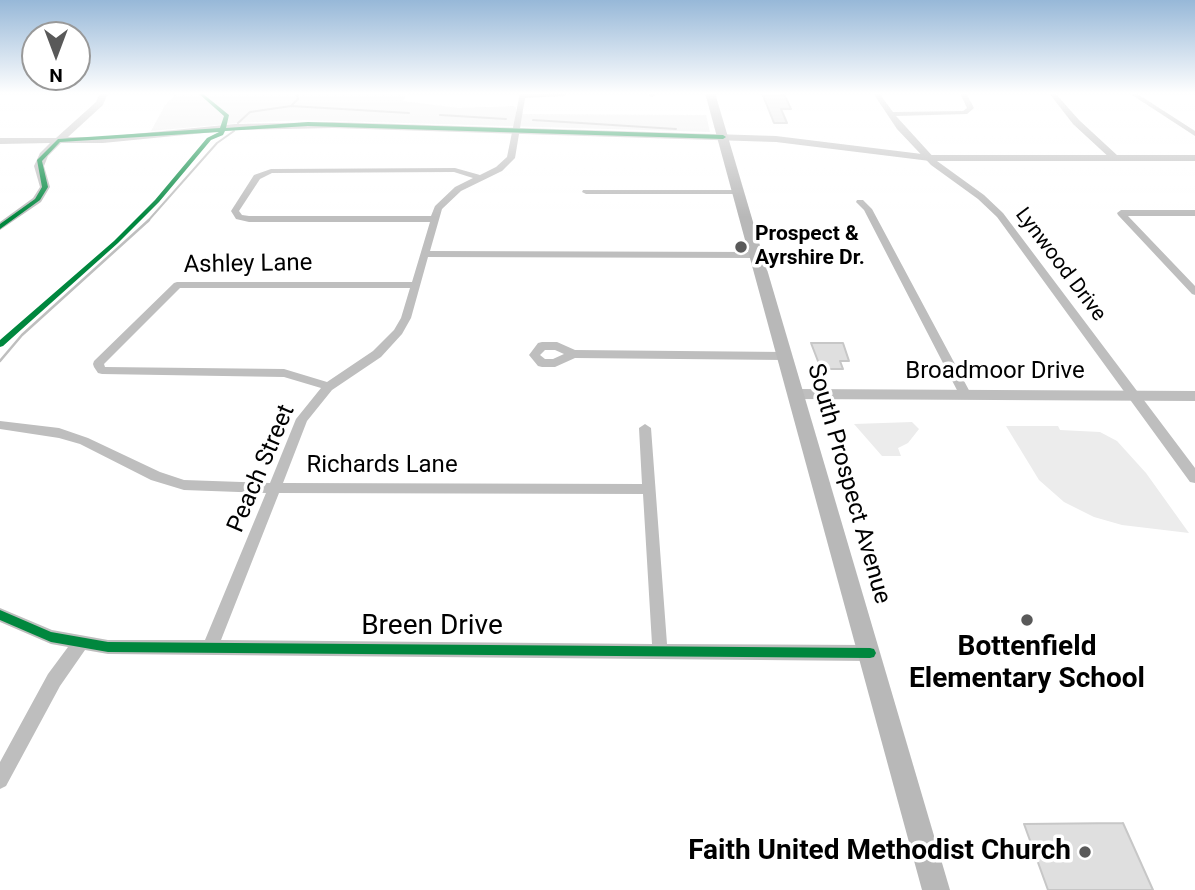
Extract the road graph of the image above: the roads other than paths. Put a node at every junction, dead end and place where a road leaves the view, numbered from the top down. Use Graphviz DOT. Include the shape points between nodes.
graph roads {
  1 [pos="65,135"];
  2 [pos="153,135"];
  3 [pos="516,135"];
  4 [pos="604,135"];
  5 [pos="722,135"];
  6 [pos="909,135"];
  7 [pos="1090,135"];
  8 [pos="723,138"];
  9 [pos="0,141"];
  10 [pos="58,141"];
  11 [pos="930,158"];
  12 [pos="1115,158"];
  13 [pos="1195,158"];
  14 [pos="480,178"];
  15 [pos="586,192"];
  16 [pos="738,192"];
  17 [pos="860,202"];
  18 [pos="1195,213"];
  19 [pos="435,219"];
  20 [pos="0,227"];
  21 [pos="426,254"];
  22 [pos="756,255"];
  23 [pos="416,285"];
  24 [pos="1195,292"];
  25 [pos="573,354"];
  26 [pos="784,356"];
  27 [pos="328,387"];
  28 [pos="796,394"];
  29 [pos="965,394"];
  30 [pos="1133,395"];
  31 [pos="1195,396"];
  32 [pos="0,425"];
  33 [pos="645,428"];
  34 [pos="1195,478"];
  35 [pos="274,488"];
  36 [pos="650,489"];
  37 [pos="0,615"];
  38 [pos="81,643"];
  39 [pos="210,648"];
  40 [pos="660,651"];
  41 [pos="870,653"];
  42 [pos="0,780"];
  43 [pos="936,890"];
  1 -- 10 [label="street"];
  2 -- 10 [label="street"];
  3 -- 14 [label="street, Peach Street" via="511,158"];
  4 -- 8 [label="street"];
  5 -- 8 [label="main road, South Prospect Avenue"];
  6 -- 11 [label="street, Lynwood Drive"];
  7 -- 12 [label="street"];
  8 -- 11 [label="street" via="796,140"];
  8 -- 16 [label="main road, South Prospect Avenue"];
  9 -- 10 [label="street"];
  10 -- 20 [label="street" via="39,161 44,187 37,200"];
  11 -- 12 [label="street"];
  11 -- 30 [label="street, Lynwood Drive" via="1000,215"];
  12 -- 13 [label="street"];
  14 -- 19 [label="street, Peach Street" via="446,198"];
  14 -- 19 [label="street" via="455,170 271,170 254,181 235,208 239,217"];
  15 -- 16 [label="street"];
  16 -- 22 [label="main road, South Prospect Avenue"];
  17 -- 29 [label="street" via="869,209"];
  18 -- 24 [label="street" via="1121,213"];
  19 -- 21 [label="street, Peach Street"];
  21 -- 22 [label="street"];
  21 -- 23 [label="street, Peach Street"];
  22 -- 26 [label="main road, South Prospect Avenue"];
  23 -- 27 [label="street, Peach Street" via="406,318 390,341"];
  23 -- 27 [label="street, Ashley Lane" via="177,285 98,364 102,370 112,371 284,373"];
  25 -- 26 [label="street"];
  26 -- 28 [label="main road, South Prospect Avenue"];
  27 -- 35 [label="street, Peach Street" via="302,419"];
  28 -- 29 [label="street, Broadmoor Drive"];
  28 -- 41 [label="main road, South Prospect Avenue"];
  29 -- 30 [label="street, Broadmoor Drive"];
  30 -- 31 [label="street, Broadmoor Drive"];
  30 -- 34 [label="street, Lynwood Drive"];
  32 -- 35 [label="street, Richards Lane" via="84,441 184,485"];
  33 -- 36 [label="street"];
  35 -- 36 [label="street, Richards Lane"];
  35 -- 39 [label="street, Peach Street"];
  36 -- 40 [label="street"];
  37 -- 38 [label="street, Breen Drive" via="51,637"];
  38 -- 39 [label="street, Breen Drive"];
  38 -- 42 [label="street" via="54,680"];
  39 -- 40 [label="street, Breen Drive"];
  40 -- 41 [label="street, Breen Drive"];
  41 -- 43 [label="main road, South Prospect Avenue"];
}
